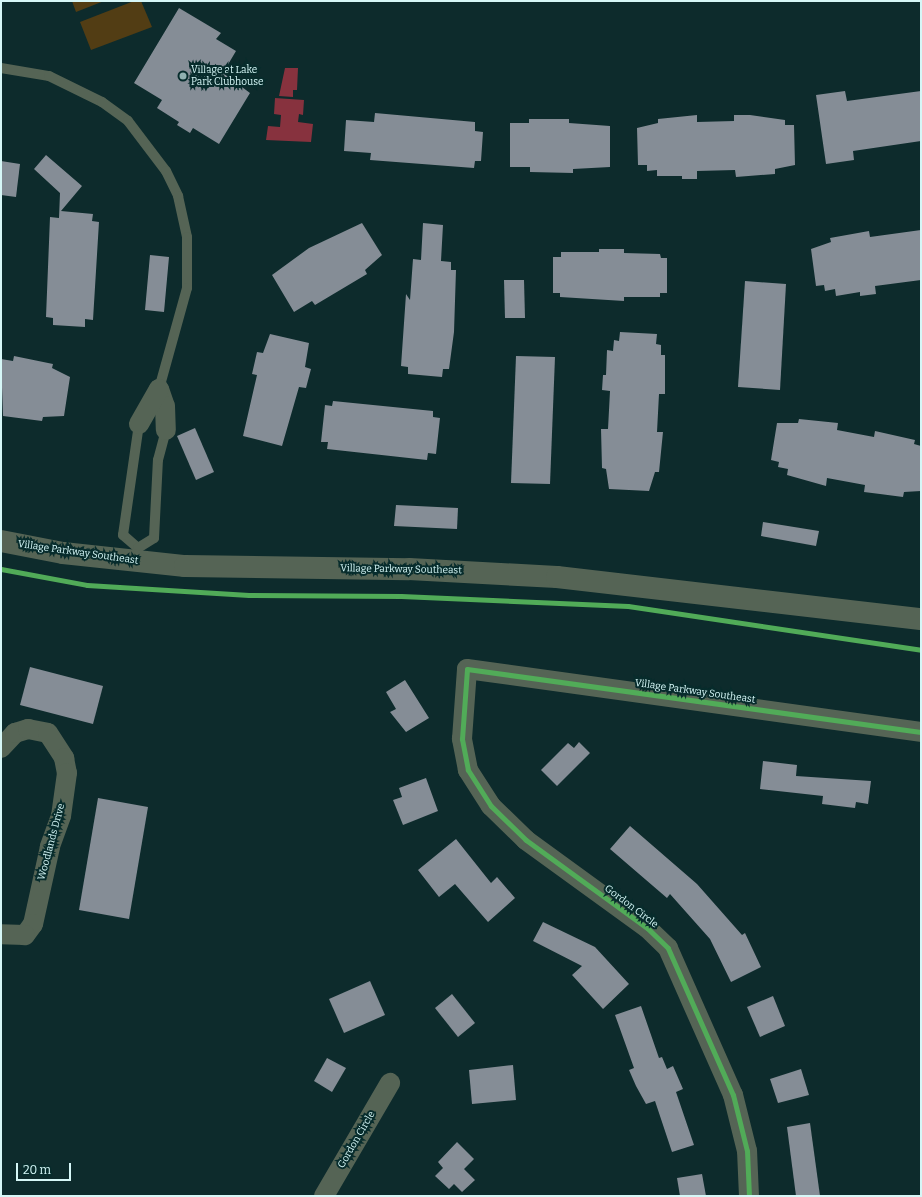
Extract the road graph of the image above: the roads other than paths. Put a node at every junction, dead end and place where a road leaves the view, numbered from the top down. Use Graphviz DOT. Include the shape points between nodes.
graph roads {
  1 [pos="1,68"];
  2 [pos="159,389"];
  3 [pos="153,426"];
  4 [pos="1,541"];
  5 [pos="137,554"];
  6 [pos="921,619"];
  7 [pos="467,669"];
  8 [pos="921,732"];
  9 [pos="1,748"];
  10 [pos="1,934"];
  11 [pos="390,1083"];
  12 [pos="324,1196"];
  13 [pos="749,1196"];
  1 -- 2 [label="lane" via="49,76 102,102 128,122 166,171 178,196 187,237 187,288"];
  2 -- 3 [label="street"];
  2 -- 3 [label="street" via="165,406"];
  3 -- 5 [label="lane" via="158,460 154,538"];
  3 -- 5 [label="lane" via="123,535"];
  4 -- 5 [label="street, Village Parkway Southeast"];
  5 -- 6 [label="street, Village Parkway Southeast" via="240,569 409,569 557,577"];
  7 -- 8 [label="street, Village Parkway Southeast"];
  7 -- 13 [label="street, Gordon Circle" via="462,739 468,770 491,806 526,840 647,928 668,948 733,1095 747,1151"];
  9 -- 10 [label="street, Woodlands Drive" via="16,733 36,728 48,733 57,745 67,773 61,816 50,847 33,924 25,936"];
  11 -- 12 [label="street, Gordon Circle"];
}
